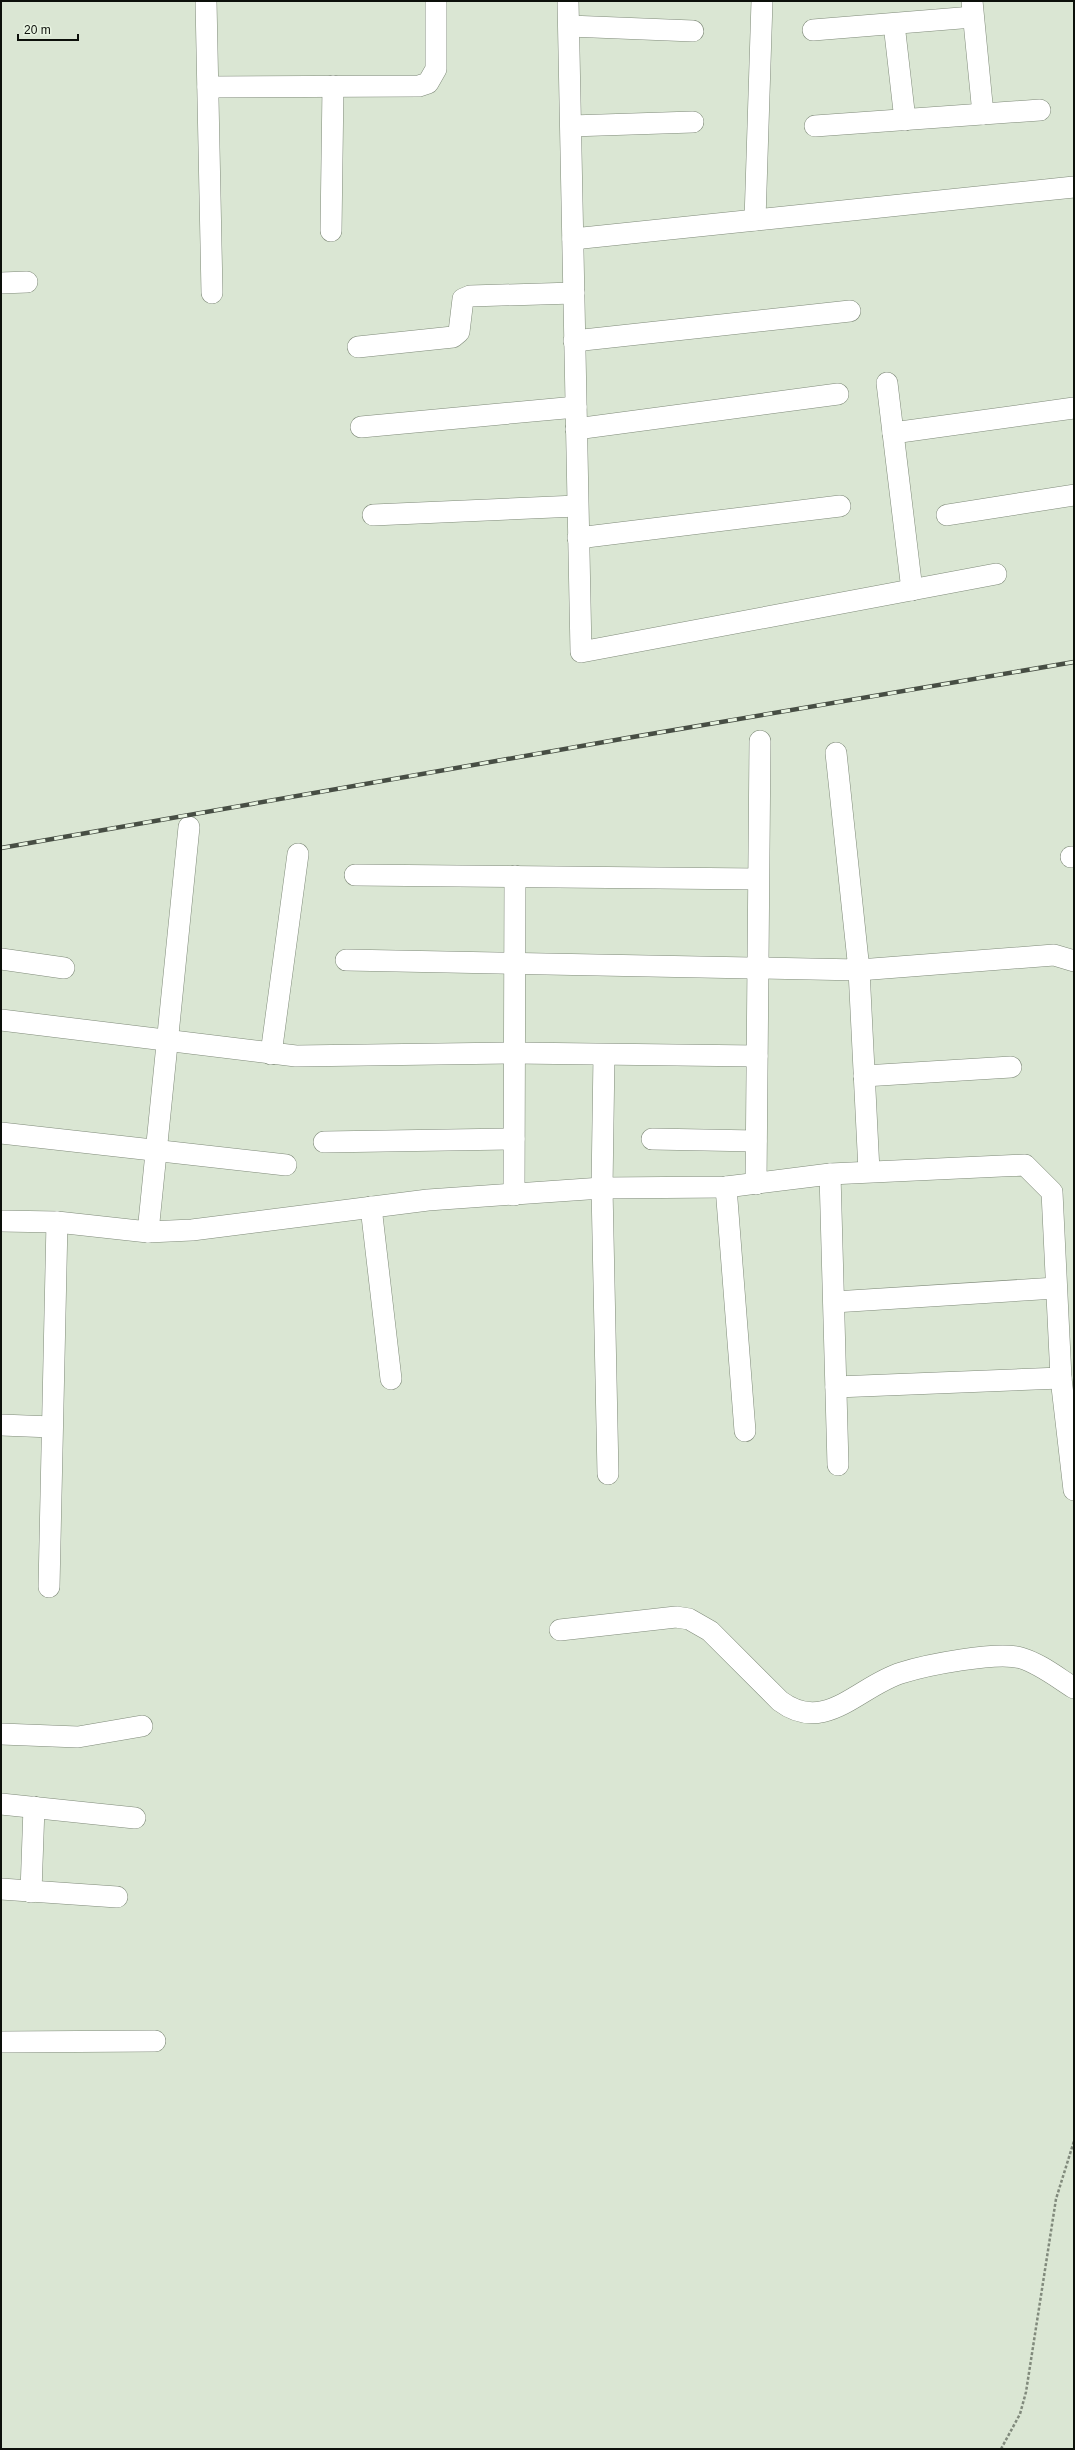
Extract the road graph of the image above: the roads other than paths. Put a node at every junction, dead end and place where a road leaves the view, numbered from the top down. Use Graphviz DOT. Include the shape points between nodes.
graph roads {
  1 [pos="206,1"];
  2 [pos="436,1"];
  3 [pos="568,1"];
  4 [pos="762,1"];
  5 [pos="973,9"];
  6 [pos="894,24"];
  7 [pos="569,26"];
  8 [pos="814,30"];
  9 [pos="693,31"];
  10 [pos="333,86"];
  11 [pos="208,87"];
  12 [pos="1040,110"];
  13 [pos="983,114"];
  14 [pos="905,120"];
  15 [pos="693,122"];
  16 [pos="571,126"];
  17 [pos="815,126"];
  18 [pos="1074,187"];
  19 [pos="755,220"];
  20 [pos="331,231"];
  21 [pos="573,239"];
  22 [pos="27,282"];
  23 [pos="1,283"];
  24 [pos="212,293"];
  25 [pos="574,293"];
  26 [pos="850,311"];
  27 [pos="574,341"];
  28 [pos="358,347"];
  29 [pos="887,383"];
  30 [pos="838,394"];
  31 [pos="576,407"];
  32 [pos="1074,408"];
  33 [pos="361,427"];
  34 [pos="576,429"];
  35 [pos="893,433"];
  36 [pos="1074,495"];
  37 [pos="577,506"];
  38 [pos="840,506"];
  39 [pos="373,515"];
  40 [pos="947,515"];
  41 [pos="578,538"];
  42 [pos="996,574"];
  43 [pos="912,590"];
  44 [pos="760,741"];
  45 [pos="836,753"];
  46 [pos="190,827"];
  47 [pos="298,854"];
  48 [pos="356,875"];
  49 [pos="515,876"];
  50 [pos="758,879"];
  51 [pos="1,959"];
  52 [pos="346,960"];
  53 [pos="1074,961"];
  54 [pos="515,964"];
  55 [pos="757,967"];
  56 [pos="64,968"];
  57 [pos="859,970"];
  58 [pos="1,1020"];
  59 [pos="167,1040"];
  60 [pos="515,1053"];
  61 [pos="271,1054"];
  62 [pos="604,1055"];
  63 [pos="756,1056"];
  64 [pos="1011,1067"];
  65 [pos="864,1076"];
  66 [pos="1,1133"];
  67 [pos="514,1139"];
  68 [pos="652,1139"];
  69 [pos="756,1141"];
  70 [pos="324,1142"];
  71 [pos="156,1151"];
  72 [pos="286,1165"];
  73 [pos="869,1171"];
  74 [pos="830,1174"];
  75 [pos="756,1184"];
  76 [pos="726,1187"];
  77 [pos="602,1188"];
  78 [pos="514,1195"];
  79 [pos="371,1207"];
  80 [pos="1,1220"];
  81 [pos="57,1222"];
  82 [pos="148,1232"];
  83 [pos="1056,1288"];
  84 [pos="834,1302"];
  85 [pos="1061,1378"];
  86 [pos="391,1379"];
  87 [pos="836,1387"];
  88 [pos="1,1425"];
  89 [pos="52,1427"];
  90 [pos="745,1431"];
  91 [pos="838,1465"];
  92 [pos="608,1474"];
  93 [pos="1074,1490"];
  94 [pos="49,1587"];
  95 [pos="560,1630"];
  96 [pos="1074,1688"];
  97 [pos="142,1726"];
  98 [pos="1,1734"];
  99 [pos="1,1804"];
  100 [pos="34,1807"];
  101 [pos="135,1818"];
  102 [pos="1,1889"];
  103 [pos="30,1892"];
  104 [pos="117,1897"];
  105 [pos="155,2041"];
  106 [pos="1,2042"];
  1 -- 11 [label="street"];
  2 -- 10 [label="street" via="436,68 428,82 419,86"];
  3 -- 7 [label="street"];
  4 -- 19 [label="street"];
  5 -- 6 [label="street"];
  5 -- 13 [label="street"];
  6 -- 8 [label="street"];
  6 -- 14 [label="street"];
  7 -- 9 [label="street"];
  7 -- 16 [label="street"];
  10 -- 11 [label="street"];
  10 -- 20 [label="street"];
  11 -- 24 [label="street"];
  12 -- 13 [label="street"];
  13 -- 14 [label="street"];
  14 -- 17 [label="street"];
  15 -- 16 [label="street"];
  16 -- 21 [label="street"];
  18 -- 19 [label="street"];
  19 -- 21 [label="street"];
  21 -- 25 [label="street"];
  22 -- 23 [label="street"];
  25 -- 27 [label="street"];
  25 -- 28 [label="street" via="470,296 463,299 459,332 453,337"];
  26 -- 27 [label="street"];
  27 -- 31 [label="street"];
  29 -- 35 [label="street"];
  30 -- 34 [label="street"];
  31 -- 33 [label="street"];
  31 -- 34 [label="street"];
  32 -- 35 [label="street"];
  34 -- 37 [label="street"];
  35 -- 43 [label="street"];
  36 -- 40 [label="street"];
  37 -- 39 [label="street"];
  37 -- 41 [label="street"];
  38 -- 41 [label="street"];
  41 -- 43 [label="street" via="581,652"];
  42 -- 43 [label="street"];
  44 -- 50 [label="street"];
  45 -- 57 [label="street"];
  46 -- 59 [label="street"];
  47 -- 61 [label="street"];
  48 -- 49 [label="street"];
  49 -- 50 [label="street"];
  49 -- 54 [label="street"];
  50 -- 55 [label="street"];
  51 -- 56 [label="street"];
  52 -- 54 [label="street"];
  53 -- 57 [label="street" via="1054,955"];
  54 -- 55 [label="street"];
  54 -- 60 [label="street"];
  55 -- 57 [label="street"];
  55 -- 63 [label="street"];
  57 -- 65 [label="street"];
  58 -- 59 [label="street"];
  59 -- 61 [label="street"];
  59 -- 71 [label="street"];
  60 -- 61 [label="street" via="318,1057"];
  60 -- 62 [label="street"];
  60 -- 67 [label="street"];
  62 -- 63 [label="street"];
  62 -- 77 [label="street"];
  63 -- 69 [label="street"];
  64 -- 65 [label="street"];
  65 -- 73 [label="street"];
  66 -- 71 [label="street"];
  67 -- 70 [label="street"];
  67 -- 78 [label="street"];
  68 -- 69 [label="street"];
  69 -- 75 [label="street"];
  71 -- 72 [label="street"];
  71 -- 82 [label="street"];
  73 -- 74 [label="street"];
  73 -- 83 [label="street" via="1025,1165 1052,1192"];
  74 -- 75 [label="street"];
  74 -- 84 [label="street"];
  75 -- 76 [label="street"];
  76 -- 77 [label="street"];
  76 -- 90 [label="street"];
  77 -- 78 [label="street"];
  77 -- 92 [label="street"];
  78 -- 79 [label="street" via="428,1200"];
  79 -- 82 [label="street" via="192,1230"];
  79 -- 86 [label="street"];
  80 -- 81 [label="street"];
  81 -- 82 [label="street"];
  81 -- 89 [label="street"];
  83 -- 84 [label="street"];
  83 -- 85 [label="street"];
  84 -- 87 [label="street"];
  85 -- 87 [label="street"];
  85 -- 93 [label="street"];
  87 -- 91 [label="street"];
  88 -- 89 [label="street"];
  89 -- 94 [label="street"];
  95 -- 96 [label="street" via="676,1617 689,1618 710,1631 780,1701 792,1710 806,1713 817,1714 833,1709 900,1673 984,1656 1021,1658"];
  97 -- 98 [label="street" via="78,1738"];
  99 -- 100 [label="street"];
  100 -- 101 [label="street"];
  100 -- 103 [label="street"];
  102 -- 103 [label="street"];
  103 -- 104 [label="street"];
  105 -- 106 [label="street"];
}
